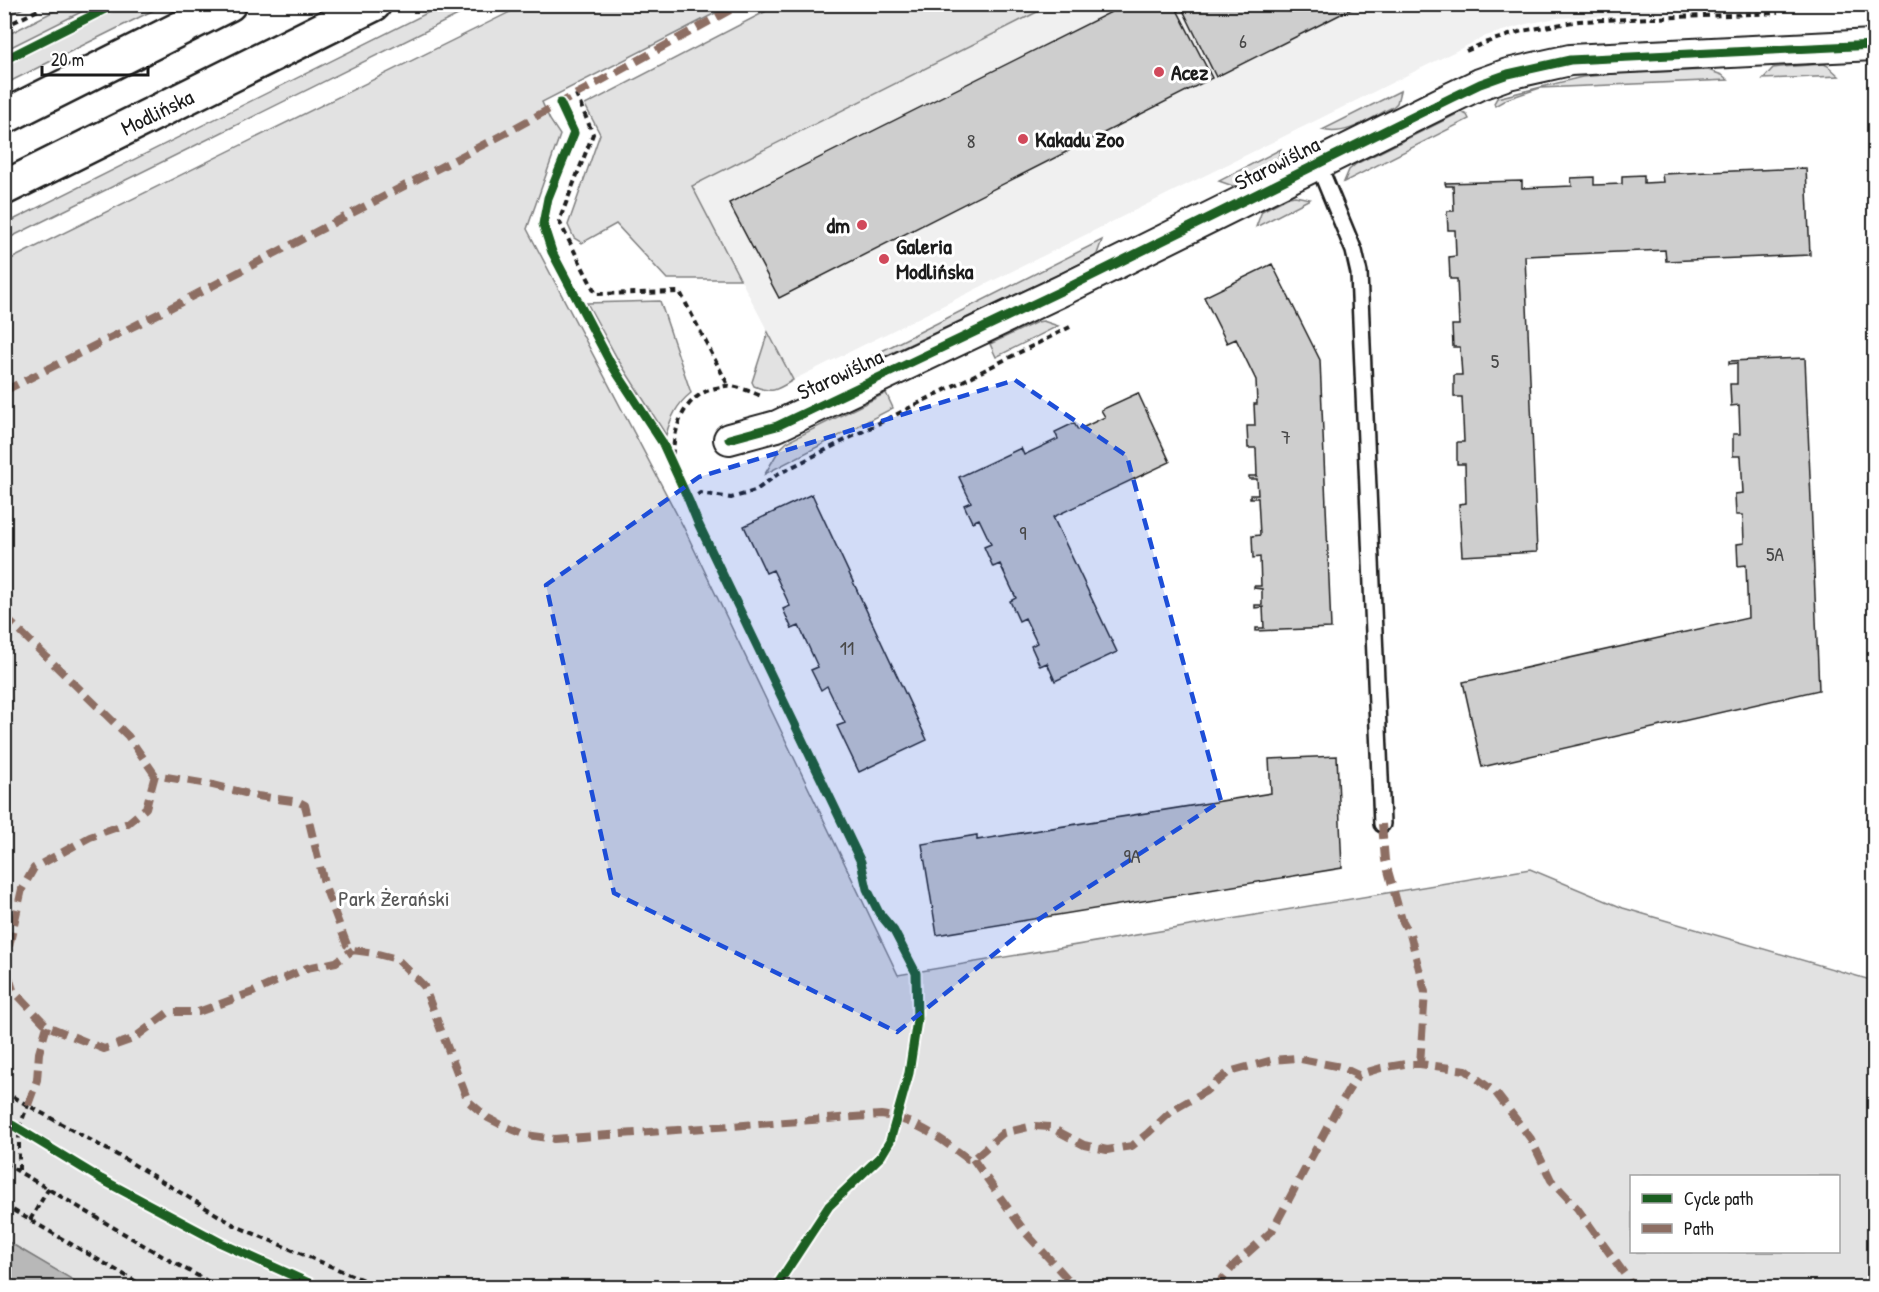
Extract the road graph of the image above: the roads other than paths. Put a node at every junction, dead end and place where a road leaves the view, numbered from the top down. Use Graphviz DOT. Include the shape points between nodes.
graph roads {
  1 [pos="229,4"];
  2 [pos="374,4"];
  3 [pos="1875,45"];
  4 [pos="4,117"];
  5 [pos="1318,164"];
  6 [pos="4,188"];
  7 [pos="729,439"];
  8 [pos="1382,824"];
  1 -- 4 [label="main road"];
  2 -- 6 [label="main road, Modlińska"];
  3 -- 5 [label="street, Starowiślna" via="1596,57 1545,64 1480,84"];
  5 -- 7 [label="street, Starowiślna" via="777,426"];
  5 -- 8 [label="lane" via="1354,251 1359,273"];
}
